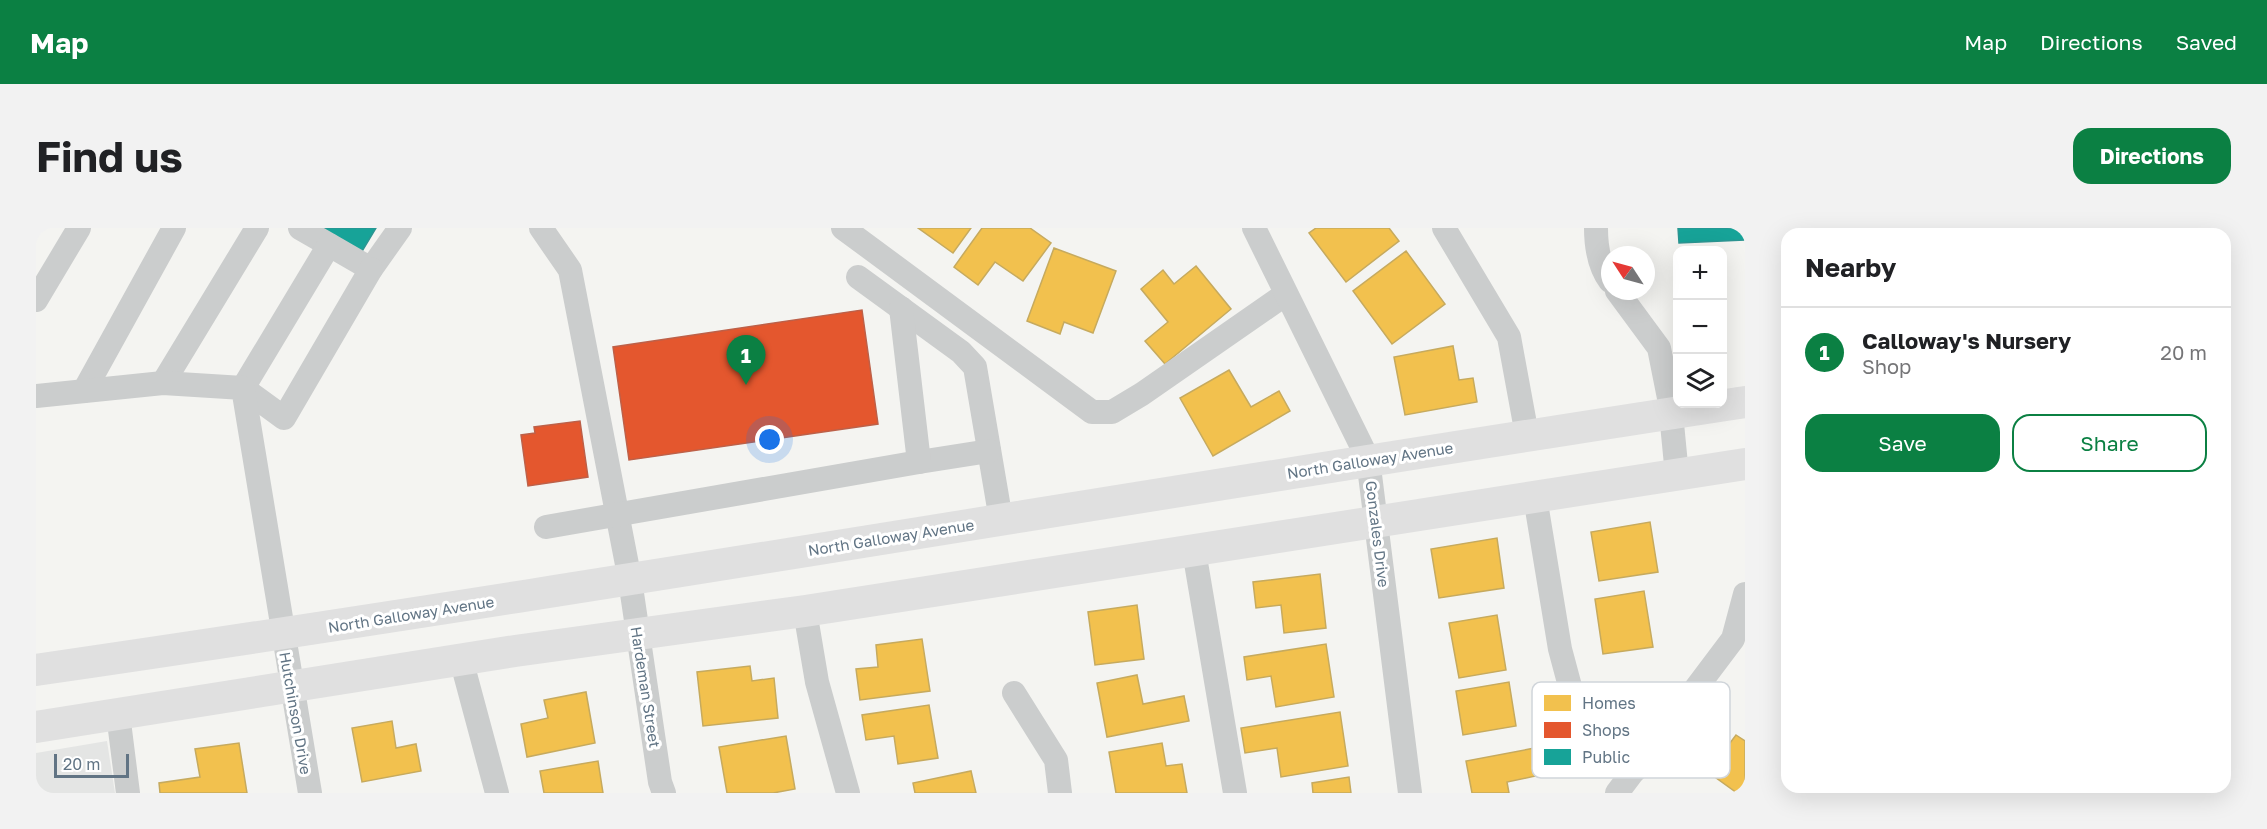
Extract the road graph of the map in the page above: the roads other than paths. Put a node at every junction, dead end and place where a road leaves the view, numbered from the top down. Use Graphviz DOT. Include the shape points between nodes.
graph roads {
  1 [pos="79,228"];
  2 [pos="174,228"];
  3 [pos="257,228"];
  4 [pos="300,228"];
  5 [pos="400,228"];
  6 [pos="541,228"];
  7 [pos="843,228"];
  8 [pos="1254,228"];
  9 [pos="1444,228"];
  10 [pos="1596,228"];
  11 [pos="329,245"];
  12 [pos="1601,262"];
  13 [pos="371,269"];
  14 [pos="858,278"];
  15 [pos="1286,294"];
  16 [pos="36,300"];
  17 [pos="1624,300"];
  18 [pos="901,308"];
  19 [pos="163,383"];
  20 [pos="243,388"];
  21 [pos="84,391"];
  22 [pos="36,396"];
  23 [pos="1745,402"];
  24 [pos="1671,413"];
  25 [pos="1527,435"];
  26 [pos="989,450"];
  27 [pos="1368,459"];
  28 [pos="919,462"];
  29 [pos="1745,464"];
  30 [pos="1677,475"];
  31 [pos="1535,497"];
  32 [pos="616,515"];
  33 [pos="1000,520"];
  34 [pos="1377,522"];
  35 [pos="546,527"];
  36 [pos="1194,551"];
  37 [pos="630,580"];
  38 [pos="1745,594"];
  39 [pos="805,611"];
  40 [pos="638,632"];
  41 [pos="283,634"];
  42 [pos="461,659"];
  43 [pos="36,670"];
  44 [pos="1569,682"];
  45 [pos="1701,682"];
  46 [pos="291,685"];
  47 [pos="1014,693"];
  48 [pos="118,714"];
  49 [pos="36,727"];
  50 [pos="1629,778"];
  51 [pos="128,793"];
  52 [pos="310,793"];
  53 [pos="497,793"];
  54 [pos="664,793"];
  55 [pos="848,793"];
  56 [pos="1060,793"];
  57 [pos="1235,793"];
  58 [pos="1410,793"];
  59 [pos="1617,793"];
  1 -- 16 [label="street"];
  2 -- 21 [label="street"];
  3 -- 19 [label="street"];
  4 -- 11 [label="street"];
  5 -- 13 [label="street"];
  6 -- 32 [label="street, Hardeman Street" via="570,270"];
  7 -- 15 [label="street" via="1092,412 1112,412 1132,400"];
  8 -- 15 [label="street, Gonzales Drive"];
  9 -- 25 [label="street" via="1509,337"];
  10 -- 12 [label="street"];
  11 -- 13 [label="street"];
  11 -- 20 [label="street"];
  13 -- 20 [label="street" via="284,418"];
  14 -- 18 [label="street"];
  15 -- 27 [label="street, Gonzales Drive"];
  17 -- 24 [label="street" via="1659,348"];
  18 -- 26 [label="street" via="961,352 975,367"];
  18 -- 28 [label="street"];
  19 -- 20 [label="street"];
  19 -- 21 [label="street"];
  20 -- 41 [label="street, Hutchinson Drive"];
  21 -- 22 [label="street"];
  23 -- 24 [label="main road, North Galloway Avenue"];
  24 -- 25 [label="main road, North Galloway Avenue"];
  24 -- 30 [label="street"];
  25 -- 27 [label="main road, North Galloway Avenue"];
  26 -- 28 [label="street"];
  26 -- 33 [label="street"];
  27 -- 33 [label="main road, North Galloway Avenue"];
  27 -- 34 [label="street, Gonzales Drive"];
  28 -- 32 [label="street"];
  29 -- 30 [label="main road"];
  30 -- 31 [label="main road"];
  31 -- 34 [label="main road"];
  31 -- 44 [label="street"];
  32 -- 35 [label="street"];
  32 -- 37 [label="street, Hardeman Street"];
  33 -- 37 [label="main road, North Galloway Avenue"];
  34 -- 36 [label="main road"];
  34 -- 58 [label="street, Gonzales Drive"];
  36 -- 39 [label="main road"];
  36 -- 57 [label="street"];
  37 -- 40 [label="street, Hardeman Street"];
  37 -- 41 [label="main road, North Galloway Avenue"];
  38 -- 45 [label="street" via="1733,639"];
  39 -- 40 [label="main road"];
  39 -- 55 [label="street" via="817,682"];
  40 -- 42 [label="main road"];
  40 -- 54 [label="street, Hardeman Street"];
  41 -- 43 [label="main road, North Galloway Avenue"];
  41 -- 46 [label="street, Hutchinson Drive"];
  42 -- 46 [label="main road"];
  42 -- 53 [label="street"];
  46 -- 48 [label="main road"];
  46 -- 52 [label="street, Hutchinson Drive"];
  47 -- 56 [label="street" via="1056,760"];
  48 -- 49 [label="main road"];
  48 -- 51 [label="street"];
  50 -- 59 [label="street"];
}
